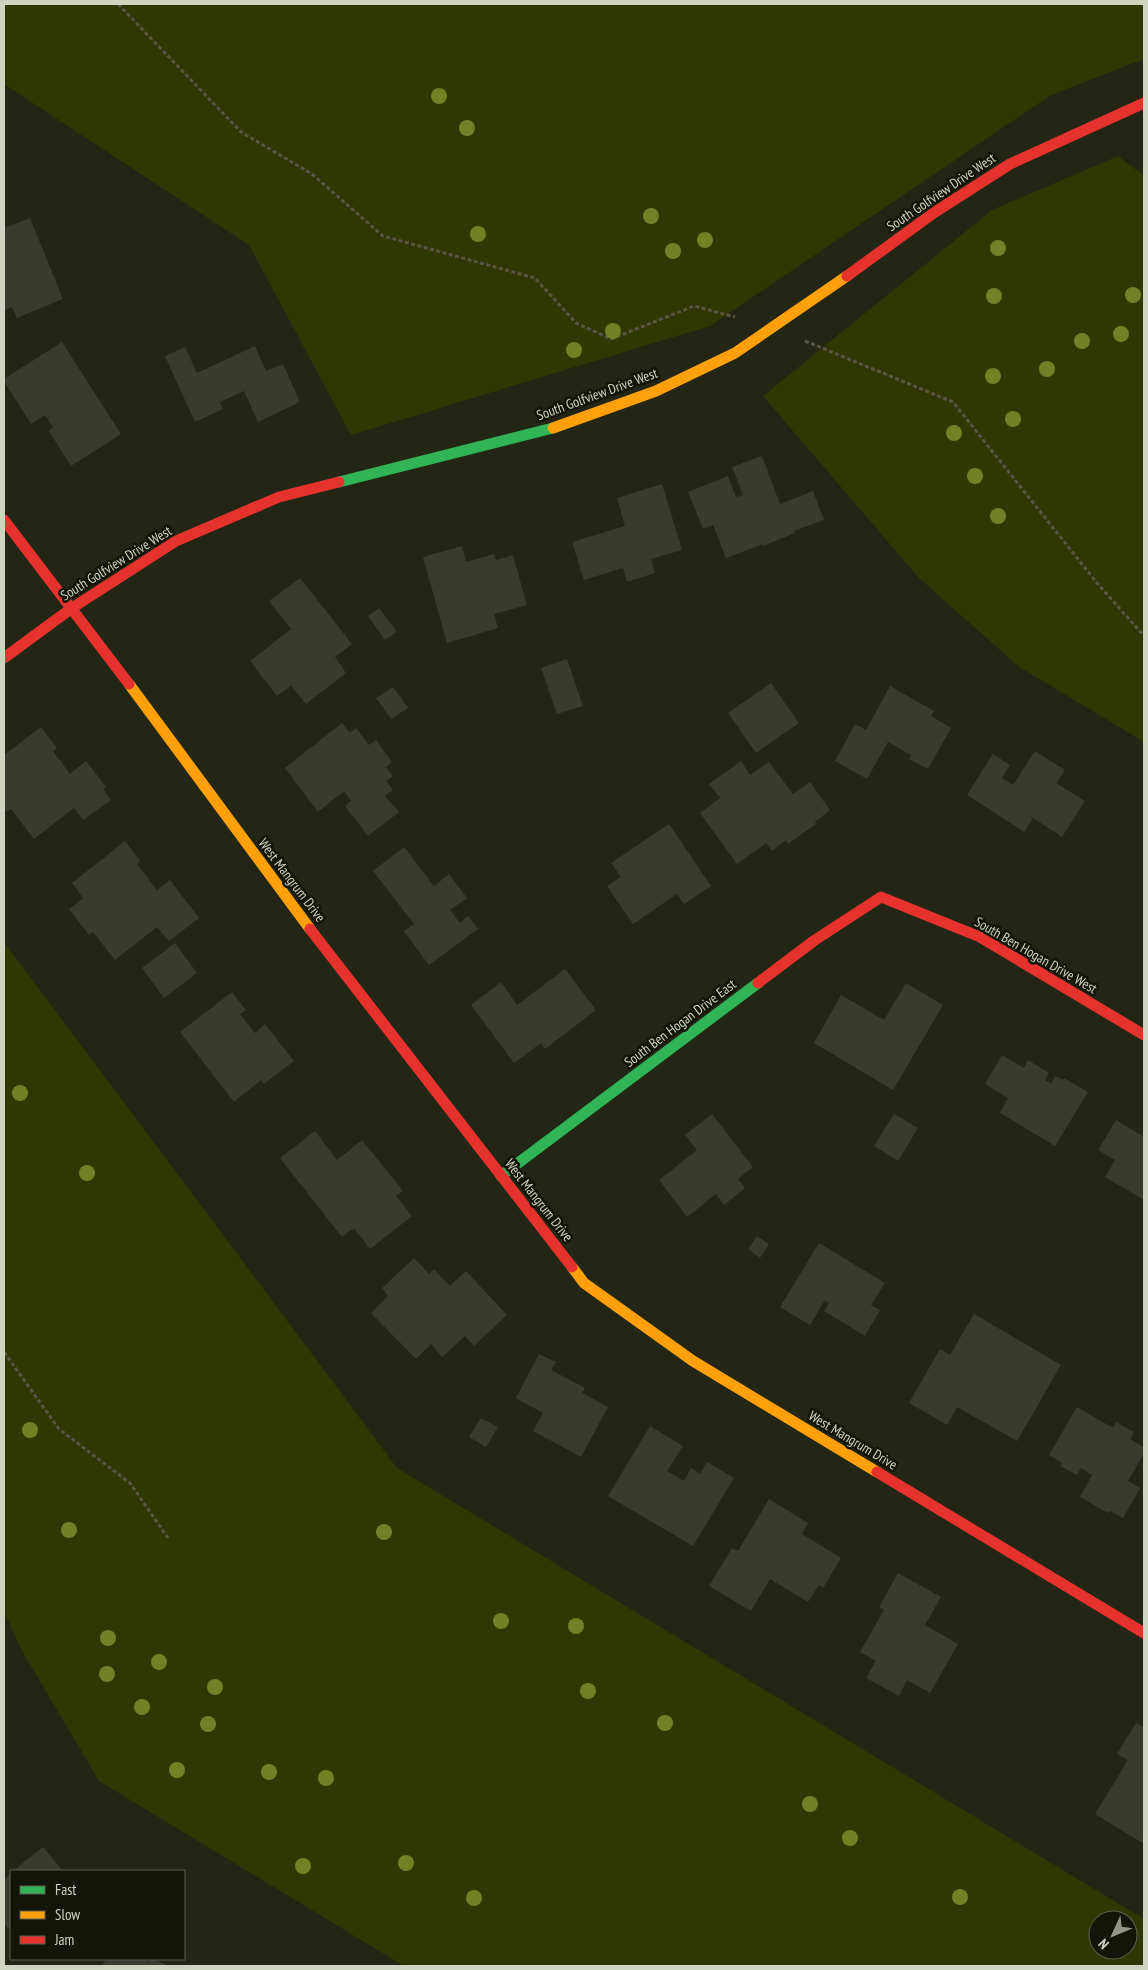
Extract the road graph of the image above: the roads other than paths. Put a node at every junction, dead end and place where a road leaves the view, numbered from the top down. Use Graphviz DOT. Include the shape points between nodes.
graph roads {
  1 [pos="1144,103"];
  2 [pos="4,520"];
  3 [pos="72,608"];
  4 [pos="4,658"];
  5 [pos="880,897"];
  6 [pos="1144,1035"];
  7 [pos="501,1176"];
  8 [pos="1144,1633"];
  1 -- 3 [label="street, South Golfview Drive West" via="1010,164 935,212 735,353 656,391 565,425 279,497 176,541"];
  2 -- 3 [label="street, West Mangrum Drive"];
  3 -- 4 [label="street, South Golfview Drive West"];
  3 -- 7 [label="street, West Mangrum Drive" via="320,943"];
  5 -- 6 [label="street, South Ben Hogan Drive West" via="980,937"];
  5 -- 7 [label="street, South Ben Hogan Drive East" via="815,940"];
  7 -- 8 [label="street, West Mangrum Drive" via="584,1283 693,1361"];
}
